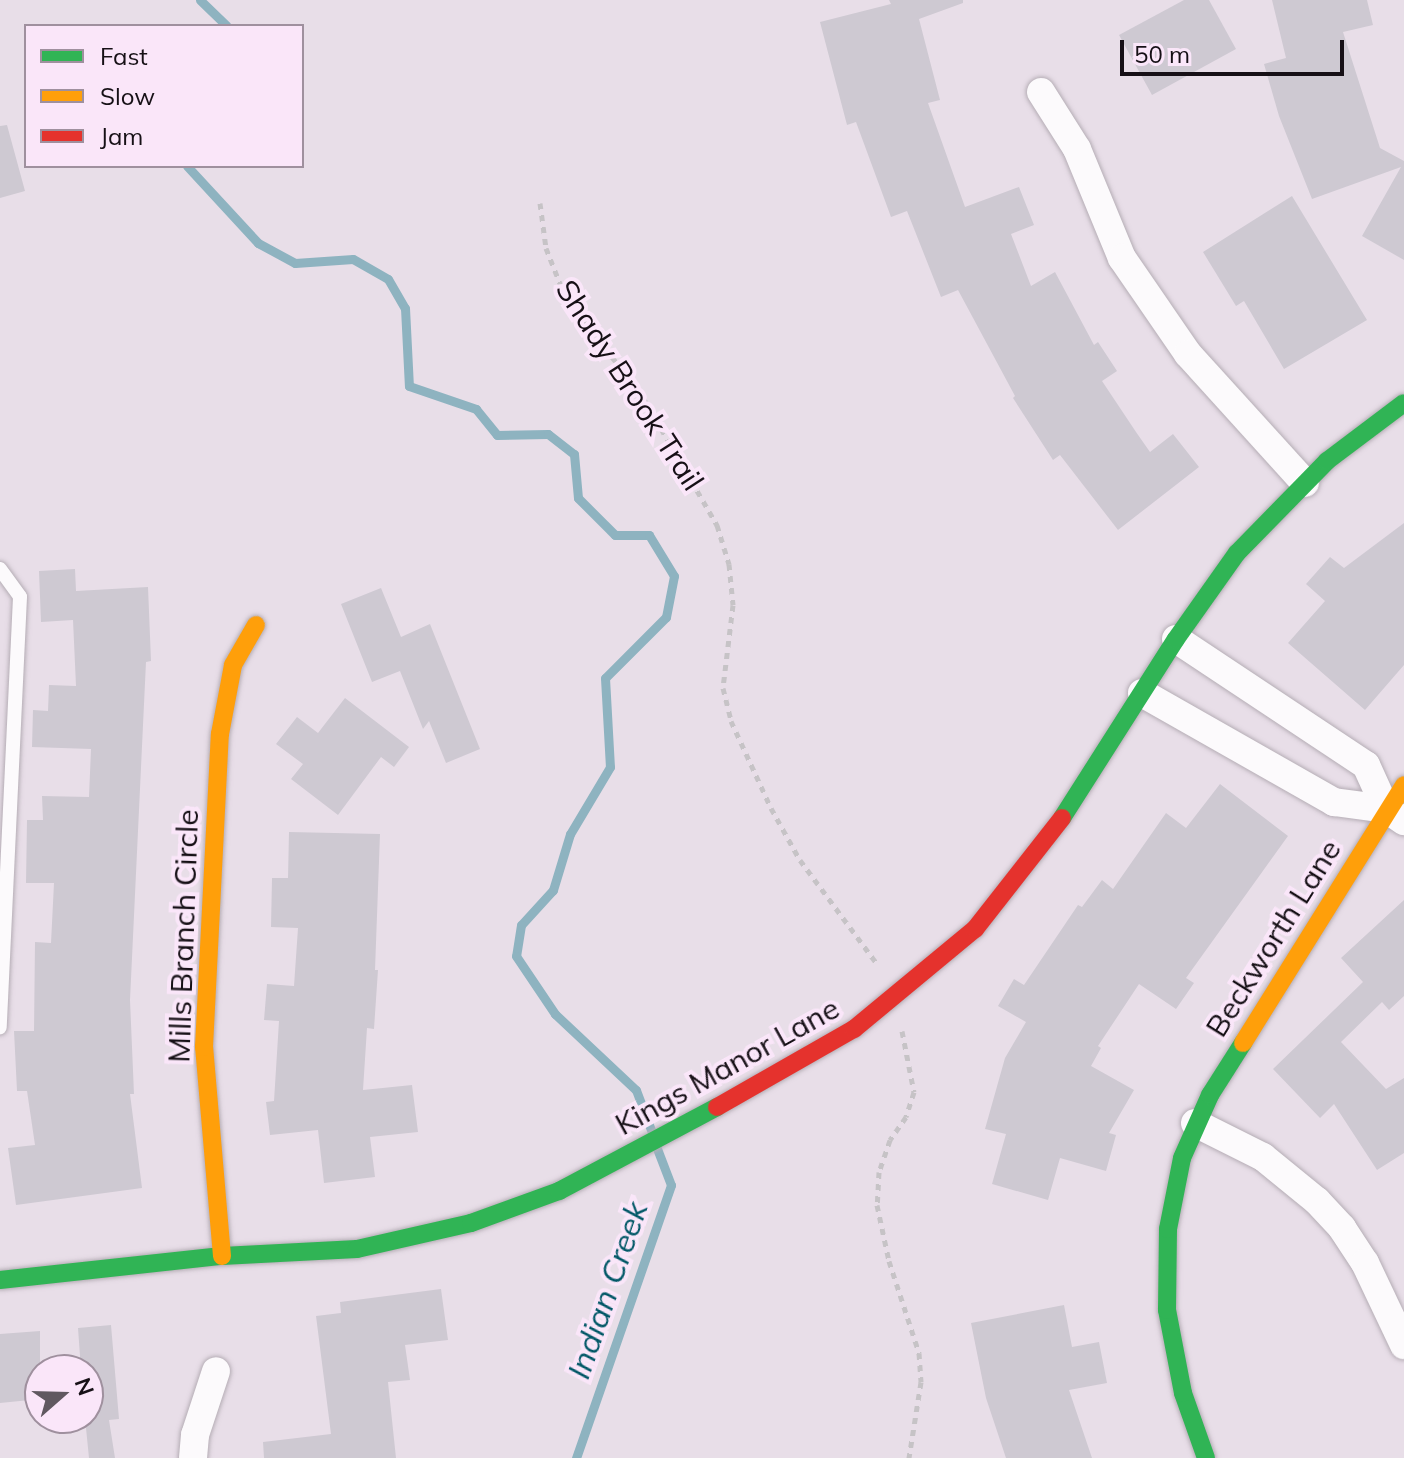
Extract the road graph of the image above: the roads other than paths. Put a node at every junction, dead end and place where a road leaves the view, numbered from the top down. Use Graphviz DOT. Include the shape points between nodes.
graph roads {
  1 [pos="1041,92"];
  2 [pos="1404,403"];
  3 [pos="1305,483"];
  4 [pos="0,569"];
  5 [pos="256,625"];
  6 [pos="1176,639"];
  7 [pos="1142,693"];
  8 [pos="1404,785"];
  9 [pos="1395,815"];
  10 [pos="0,1028"];
  11 [pos="1195,1123"];
  12 [pos="222,1256"];
  13 [pos="0,1280"];
  14 [pos="1404,1345"];
  15 [pos="216,1371"];
  16 [pos="193,1458"];
  17 [pos="1206,1458"];
  1 -- 3 [label="street" via="1077,149 1122,258 1188,354"];
  2 -- 3 [label="street, Kings Manor Lane" via="1374,422"];
  3 -- 6 [label="street, Kings Manor Lane" via="1237,553"];
  4 -- 10 [label="lane" via="20,597"];
  5 -- 12 [label="street, Mills Branch Circle" via="233,665 220,734 204,1047"];
  6 -- 7 [label="street, Kings Manor Lane"];
  6 -- 9 [label="street" via="1366,765"];
  7 -- 9 [label="street" via="1334,802"];
  7 -- 12 [label="street, Kings Manor Lane" via="1054,830 975,929 854,1029 803,1061 559,1191 471,1223 357,1249"];
  8 -- 9 [label="street, Beckworth Lane"];
  9 -- 11 [label="street, Beckworth Lane"];
  11 -- 14 [label="street" via="1263,1157 1317,1201 1365,1263"];
  11 -- 17 [label="street, Beckworth Lane" via="1173,1195 1164,1269 1172,1352"];
  12 -- 13 [label="street, Kings Manor Lane"];
  15 -- 16 [label="street"];
}
